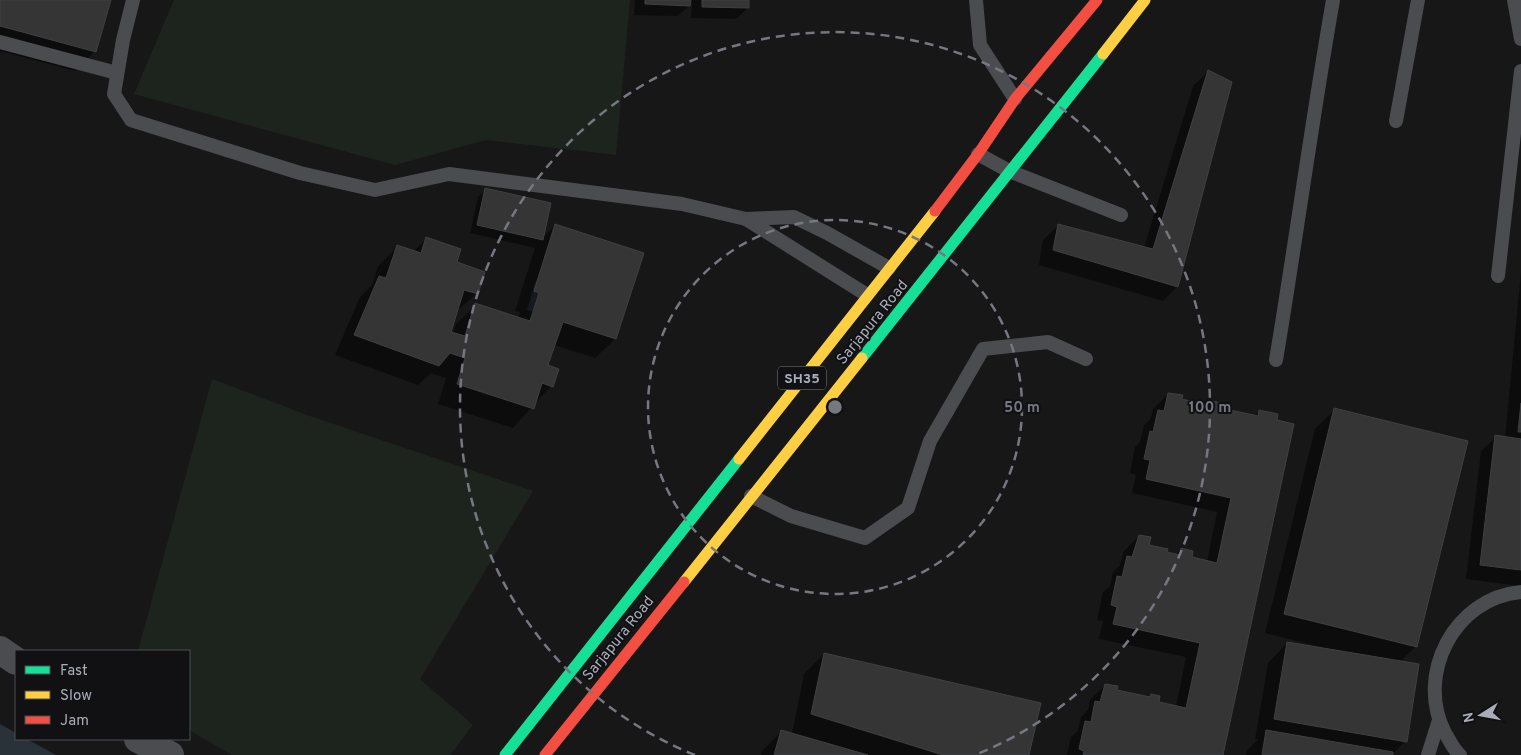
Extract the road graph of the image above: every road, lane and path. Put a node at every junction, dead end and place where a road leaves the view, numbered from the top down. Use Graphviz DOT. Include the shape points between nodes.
graph roads {
  1 [pos="133,0"];
  2 [pos="976,0"];
  3 [pos="1097,0"];
  4 [pos="1145,0"];
  5 [pos="1333,0"];
  6 [pos="1418,0"];
  7 [pos="1514,0"];
  8 [pos="1521,39"];
  9 [pos="0,42"];
  10 [pos="1521,71"];
  11 [pos="117,73"];
  12 [pos="1015,100"];
  13 [pos="1396,121"];
  14 [pos="978,154"];
  15 [pos="1009,171"];
  16 [pos="1121,215"];
  17 [pos="746,219"];
  18 [pos="889,268"];
  19 [pos="1498,276"];
  20 [pos="867,295"];
  21 [pos="1086,359"];
  22 [pos="1276,360"];
  23 [pos="751,496"];
  24 [pos="1521,592"];
  25 [pos="0,650"];
  26 [pos="15,660"];
  27 [pos="555,717"];
  28 [pos="1439,720"];
  29 [pos="140,740"];
  30 [pos="170,755"];
  31 [pos="505,755"];
  32 [pos="545,755"];
  33 [pos="1428,755"];
  34 [pos="1460,755"];
  1 -- 11 [label="lane"];
  2 -- 12 [label="lane" via="980,45"];
  3 -- 12 [label="main road, Sarjapura Road / SH35"];
  4 -- 15 [label="main road, Sarjapura Road"];
  5 -- 22 [label="lane"];
  6 -- 13 [label="lane"];
  7 -- 8 [label="lane"];
  9 -- 11 [label="lane"];
  10 -- 19 [label="lane"];
  11 -- 17 [label="lane" via="114,94 131,120 300,173 375,190 449,174 672,203"];
  12 -- 14 [label="main road, Sarjapura Road / SH35"];
  14 -- 15 [label="lane"];
  14 -- 18 [label="main road, Sarjapura Road / SH35" via="915,242"];
  15 -- 16 [label="lane"];
  15 -- 23 [label="main road, Sarjapura Road"];
  17 -- 18 [label="lane" via="794,217"];
  17 -- 20 [label="lane"];
  18 -- 20 [label="main road, Sarjapura Road / SH35"];
  20 -- 27 [label="main road, Sarjapura Road / SH35"];
  21 -- 23 [label="lane" via="1048,342 982,349 930,441 908,508 865,538 790,516"];
  23 -- 27 [label="main road, Sarjapura Road"];
  24 -- 28 [label="lane" via="1507,593 1478,606 1454,628 1439,656 1434,688"];
  25 -- 26 [label="street"];
  27 -- 31 [label="main road, Sarjapura Road / SH35"];
  27 -- 32 [label="main road, Sarjapura Road"];
  28 -- 33 [label="lane"];
  28 -- 34 [label="lane"];
  29 -- 30 [label="street"];
}
